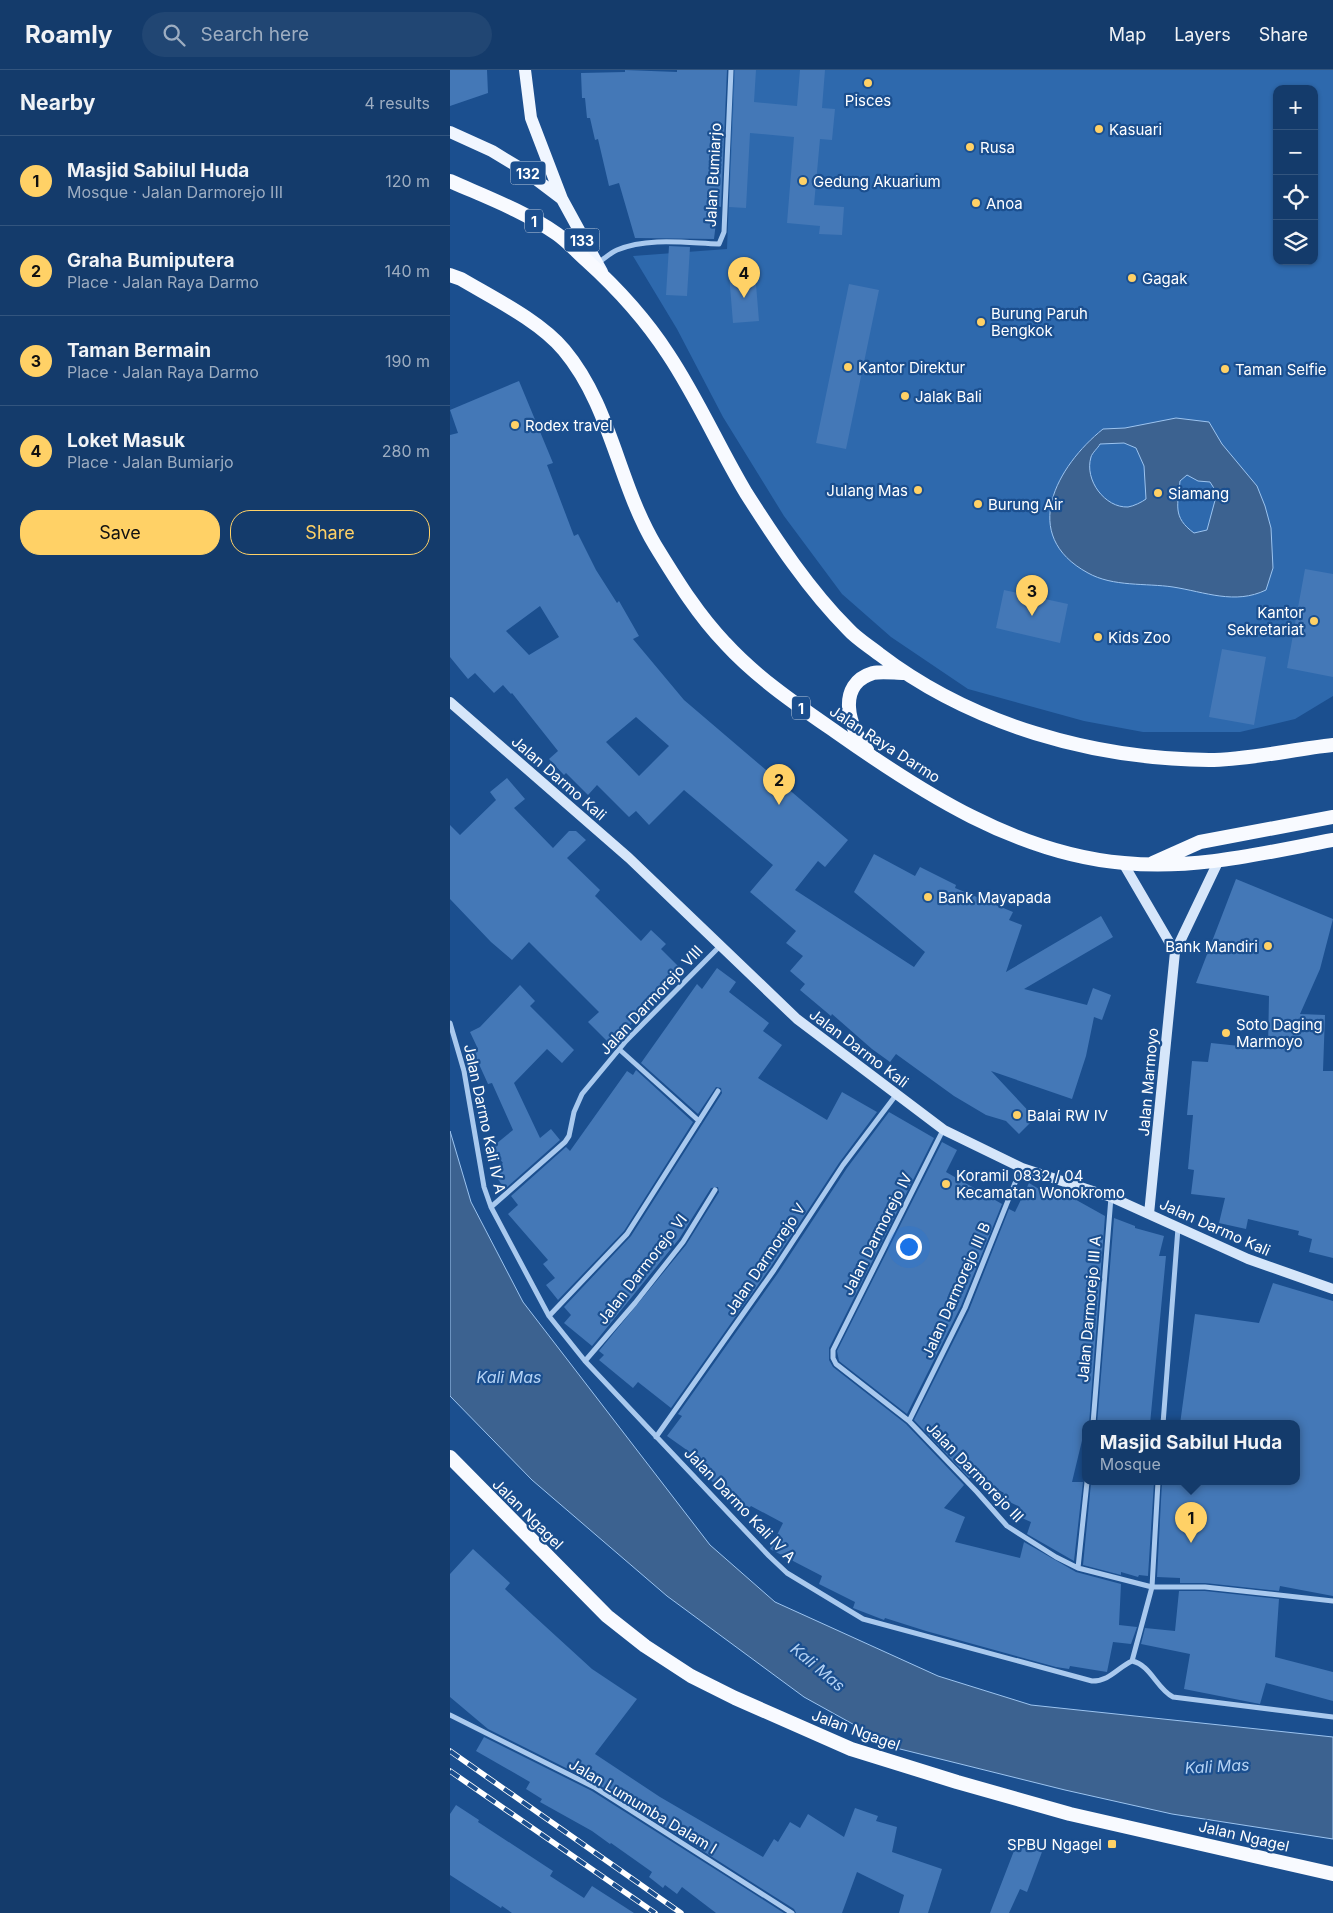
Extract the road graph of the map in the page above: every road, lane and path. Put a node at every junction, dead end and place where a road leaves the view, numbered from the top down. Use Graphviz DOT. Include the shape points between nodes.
graph roads {
  1 [pos="525,70"];
  2 [pos="731,70"];
  3 [pos="450,132"];
  4 [pos="450,181"];
  5 [pos="562,199"];
  6 [pos="597,264"];
  7 [pos="450,276"];
  8 [pos="606,278"];
  9 [pos="904,673"];
  10 [pos="450,702"];
  11 [pos="1331,746"];
  12 [pos="875,760"];
  13 [pos="1333,818"];
  14 [pos="1333,840"];
  15 [pos="1218,862"];
  16 [pos="1123,863"];
  17 [pos="1151,864"];
  18 [pos="719,947"];
  19 [pos="1175,952"];
  20 [pos="450,1023"];
  21 [pos="620,1050"];
  22 [pos="718,1091"];
  23 [pos="896,1095"];
  24 [pos="700,1121"];
  25 [pos="944,1130"];
  26 [pos="1022,1168"];
  27 [pos="715,1190"];
  28 [pos="1111,1197"];
  29 [pos="491,1207"];
  30 [pos="1149,1214"];
  31 [pos="1178,1228"];
  32 [pos="1333,1289"];
  33 [pos="549,1316"];
  34 [pos="833,1350"];
  35 [pos="585,1361"];
  36 [pos="1093,1420"];
  37 [pos="1163,1420"];
  38 [pos="909,1422"];
  39 [pos="656,1437"];
  40 [pos="450,1458"];
  41 [pos="1087,1485"];
  42 [pos="1158,1485"];
  43 [pos="1078,1568"];
  44 [pos="1152,1587"];
  45 [pos="1333,1601"];
  46 [pos="1132,1661"];
  47 [pos="450,1715"];
  48 [pos="1333,1718"];
  49 [pos="1333,1874"];
  50 [pos="792,1913"];
  1 -- 5 [label="main road, 133" via="531,118"];
  2 -- 6 [label="street, Jalan Bumiarjo" via="724,232 719,244 633,246 616,250"];
  3 -- 5 [label="main road, 132" via="492,150 526,170"];
  4 -- 8 [label="highway, 1" via="511,208 557,234"];
  5 -- 6 [label="main road, 133"];
  6 -- 8 [label="main road, 133"];
  7 -- 12 [label="highway, Jalan Raya Darmo / 1" via="461,279 524,316 562,347 594,399 639,516 697,610 724,643 758,675"];
  8 -- 9 [label="highway, 1" via="668,353 748,495 812,586 849,630"];
  9 -- 11 [label="highway, 1" via="936,692 1017,728 1117,753 1212,760"];
  9 -- 12 [label="highway" via="875,673 860,679 850,692 848,710 851,724"];
  10 -- 18 [label="main road, Jalan Darmo Kali" via="628,858"];
  12 -- 16 [label="highway, Jalan Raya Darmo / 1" via="970,816 1010,833 1067,853"];
  13 -- 17 [label="highway" via="1200,842"];
  14 -- 15 [label="highway, Jalan Raya Darmo / 1"];
  15 -- 17 [label="highway, Jalan Raya Darmo / 1"];
  15 -- 19 [label="main road, Jalan Marmoyo"];
  16 -- 17 [label="highway, Jalan Raya Darmo / 1"];
  16 -- 19 [label="main road"];
  18 -- 21 [label="street, Jalan Darmorejo VIII" via="626,1040"];
  18 -- 23 [label="main road, Jalan Darmo Kali" via="797,1019"];
  19 -- 30 [label="main road, Jalan Marmoyo"];
  20 -- 29 [label="street, Jalan Darmo Kali IV A" via="464,1071 481,1174"];
  21 -- 24 [label="street"];
  21 -- 29 [label="street, Jalan Darmorejo VIII" via="577,1102 565,1142"];
  22 -- 24 [label="street"];
  23 -- 25 [label="main road, Jalan Darmo Kali"];
  23 -- 39 [label="street, Jalan Darmorejo V" via="843,1165 774,1270"];
  24 -- 33 [label="street" via="627,1234"];
  25 -- 26 [label="main road, Jalan Darmo Kali"];
  25 -- 34 [label="street, Jalan Darmorejo IV"];
  26 -- 28 [label="main road, Jalan Darmo Kali"];
  26 -- 38 [label="street, Jalan Darmorejo III B" via="965,1308"];
  27 -- 35 [label="street, Jalan Darmorejo VI" via="683,1242"];
  28 -- 30 [label="main road, Jalan Darmo Kali"];
  28 -- 36 [label="street, Jalan Darmorejo III A"];
  29 -- 33 [label="street, Jalan Darmo Kali IV A"];
  30 -- 31 [label="main road, Jalan Darmo Kali"];
  31 -- 32 [label="main road, Jalan Darmo Kali" via="1248,1259"];
  31 -- 37 [label="street"];
  33 -- 35 [label="street, Jalan Darmo Kali IV A"];
  34 -- 38 [label="street, Jalan Darmorejo III" via="836,1364"];
  35 -- 39 [label="street, Jalan Darmo Kali IV A"];
  38 -- 43 [label="street, Jalan Darmorejo III" via="1007,1526"];
  39 -- 46 [label="street, Jalan Darmo Kali IV A" via="787,1573 863,1619 1092,1681 1109,1678"];
  40 -- 49 [label="highway, Jalan Ngagel" via="606,1616 684,1671 736,1698 851,1749 957,1782 1070,1814"];
  41 -- 43 [label="street"];
  42 -- 44 [label="street"];
  43 -- 44 [label="street, Jalan Darmorejo III"];
  44 -- 45 [label="street, Jalan Darmorejo III" via="1206,1587"];
  44 -- 46 [label="street"];
  46 -- 48 [label="street" via="1144,1666 1173,1697"];
  47 -- 50 [label="street, Jalan Lumumba Dalam I" via="594,1787"];
}
